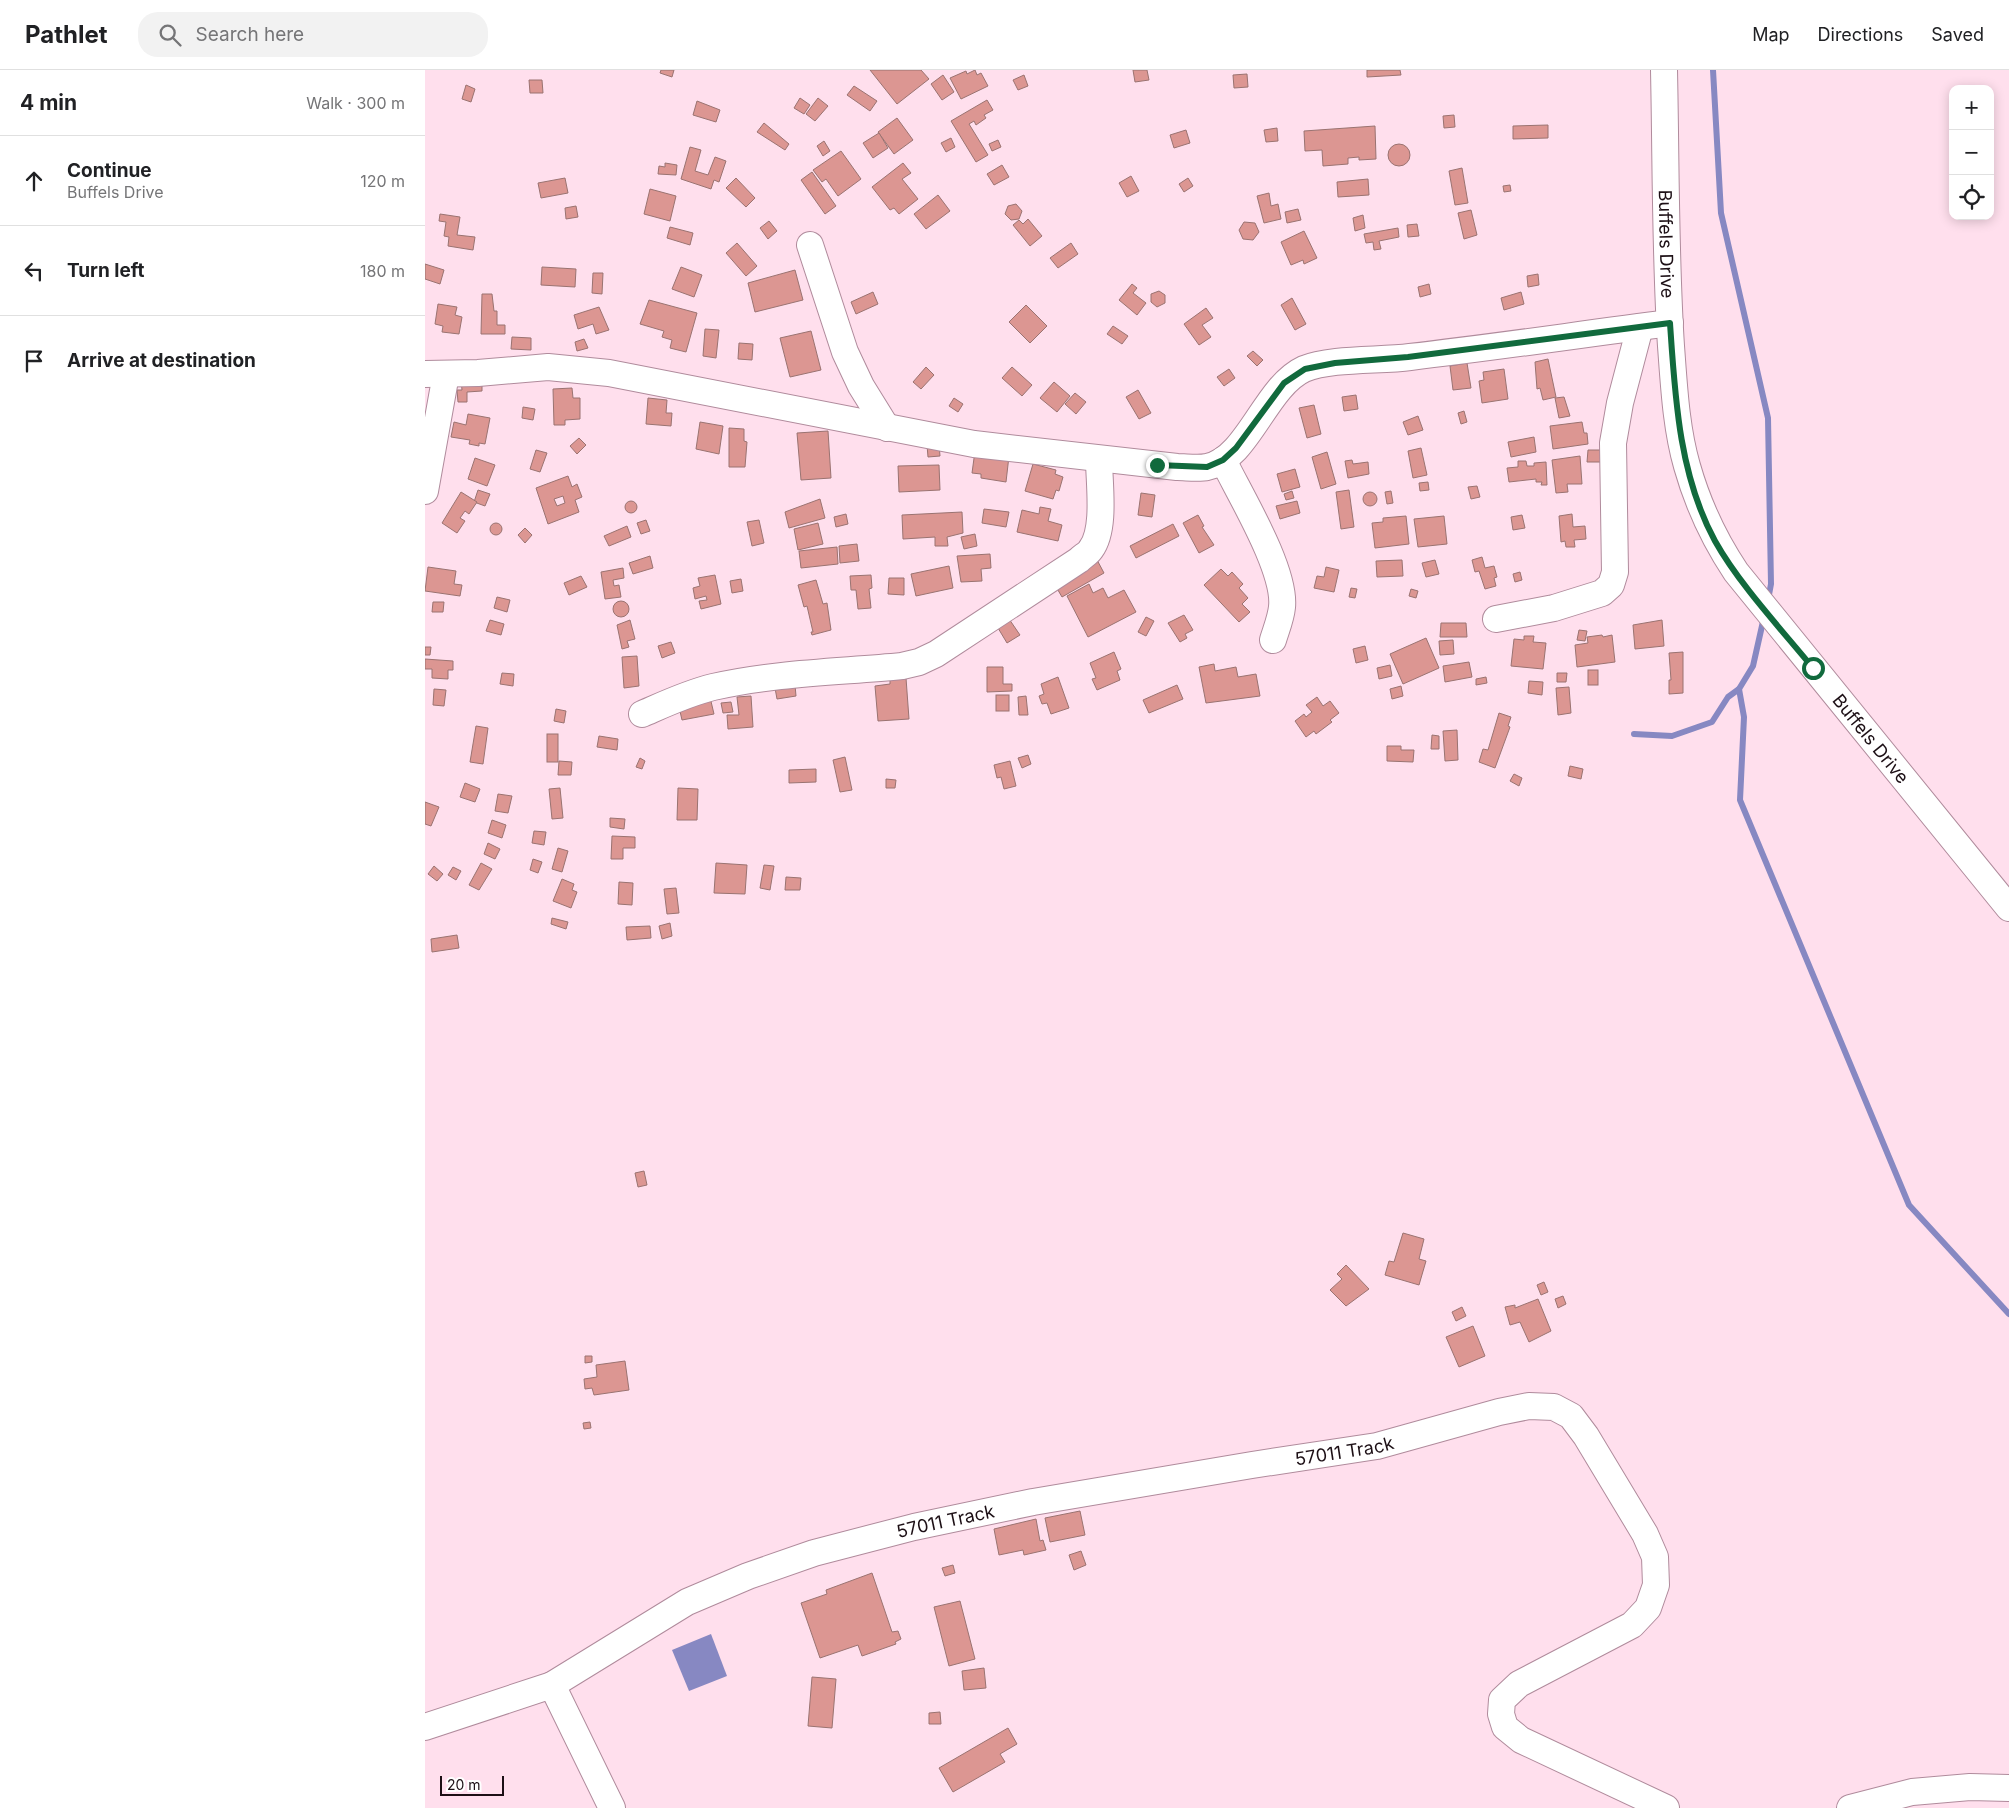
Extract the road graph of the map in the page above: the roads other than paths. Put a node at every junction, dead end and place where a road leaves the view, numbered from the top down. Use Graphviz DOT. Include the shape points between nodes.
graph roads {
  1 [pos="1664,70"];
  2 [pos="809,245"];
  3 [pos="1670,323"];
  4 [pos="1640,327"];
  5 [pos="435,374"];
  6 [pos="887,428"];
  7 [pos="1099,458"];
  8 [pos="1223,460"];
  9 [pos="425,491"];
  10 [pos="1496,619"];
  11 [pos="1273,640"];
  12 [pos="642,714"];
  13 [pos="2009,908"];
  14 [pos="552,1685"];
  15 [pos="425,1727"];
  16 [pos="2009,1788"];
  17 [pos="613,1808"];
  18 [pos="1666,1808"];
  19 [pos="1850,1808"];
  1 -- 3 [label="street, Buffels Drive"];
  2 -- 6 [label="street" via="845,352"];
  3 -- 4 [label="street"];
  3 -- 13 [label="street, Buffels Drive" via="1675,398 1686,465 1715,541 1800,653"];
  4 -- 8 [label="street" via="1305,369 1284,383 1236,448"];
  4 -- 10 [label="street" via="1613,443 1615,572 1611,585 1602,593 1554,608"];
  5 -- 6 [label="street" via="548,367 609,373"];
  5 -- 9 [label="street"];
  6 -- 7 [label="street" via="974,444"];
  7 -- 8 [label="street" via="1177,467 1207,467"];
  7 -- 12 [label="street" via="1101,517 1092,549 936,654 902,666 713,687"];
  8 -- 11 [label="street" via="1279,580 1282,605"];
  14 -- 15 [label="street, 57011 Track"];
  14 -- 17 [label="street"];
  14 -- 18 [label="street, 57011 Track" via="687,1602 747,1576 814,1553 914,1527 1033,1502 1377,1446 1499,1412 1529,1406 1554,1407 1571,1416 1586,1436 1645,1534 1655,1557 1656,1585 1648,1608 1633,1625 1519,1684 1502,1700 1501,1714 1505,1727 1521,1740"];
  16 -- 19 [label="street" via="1970,1787 1912,1792"];
}
